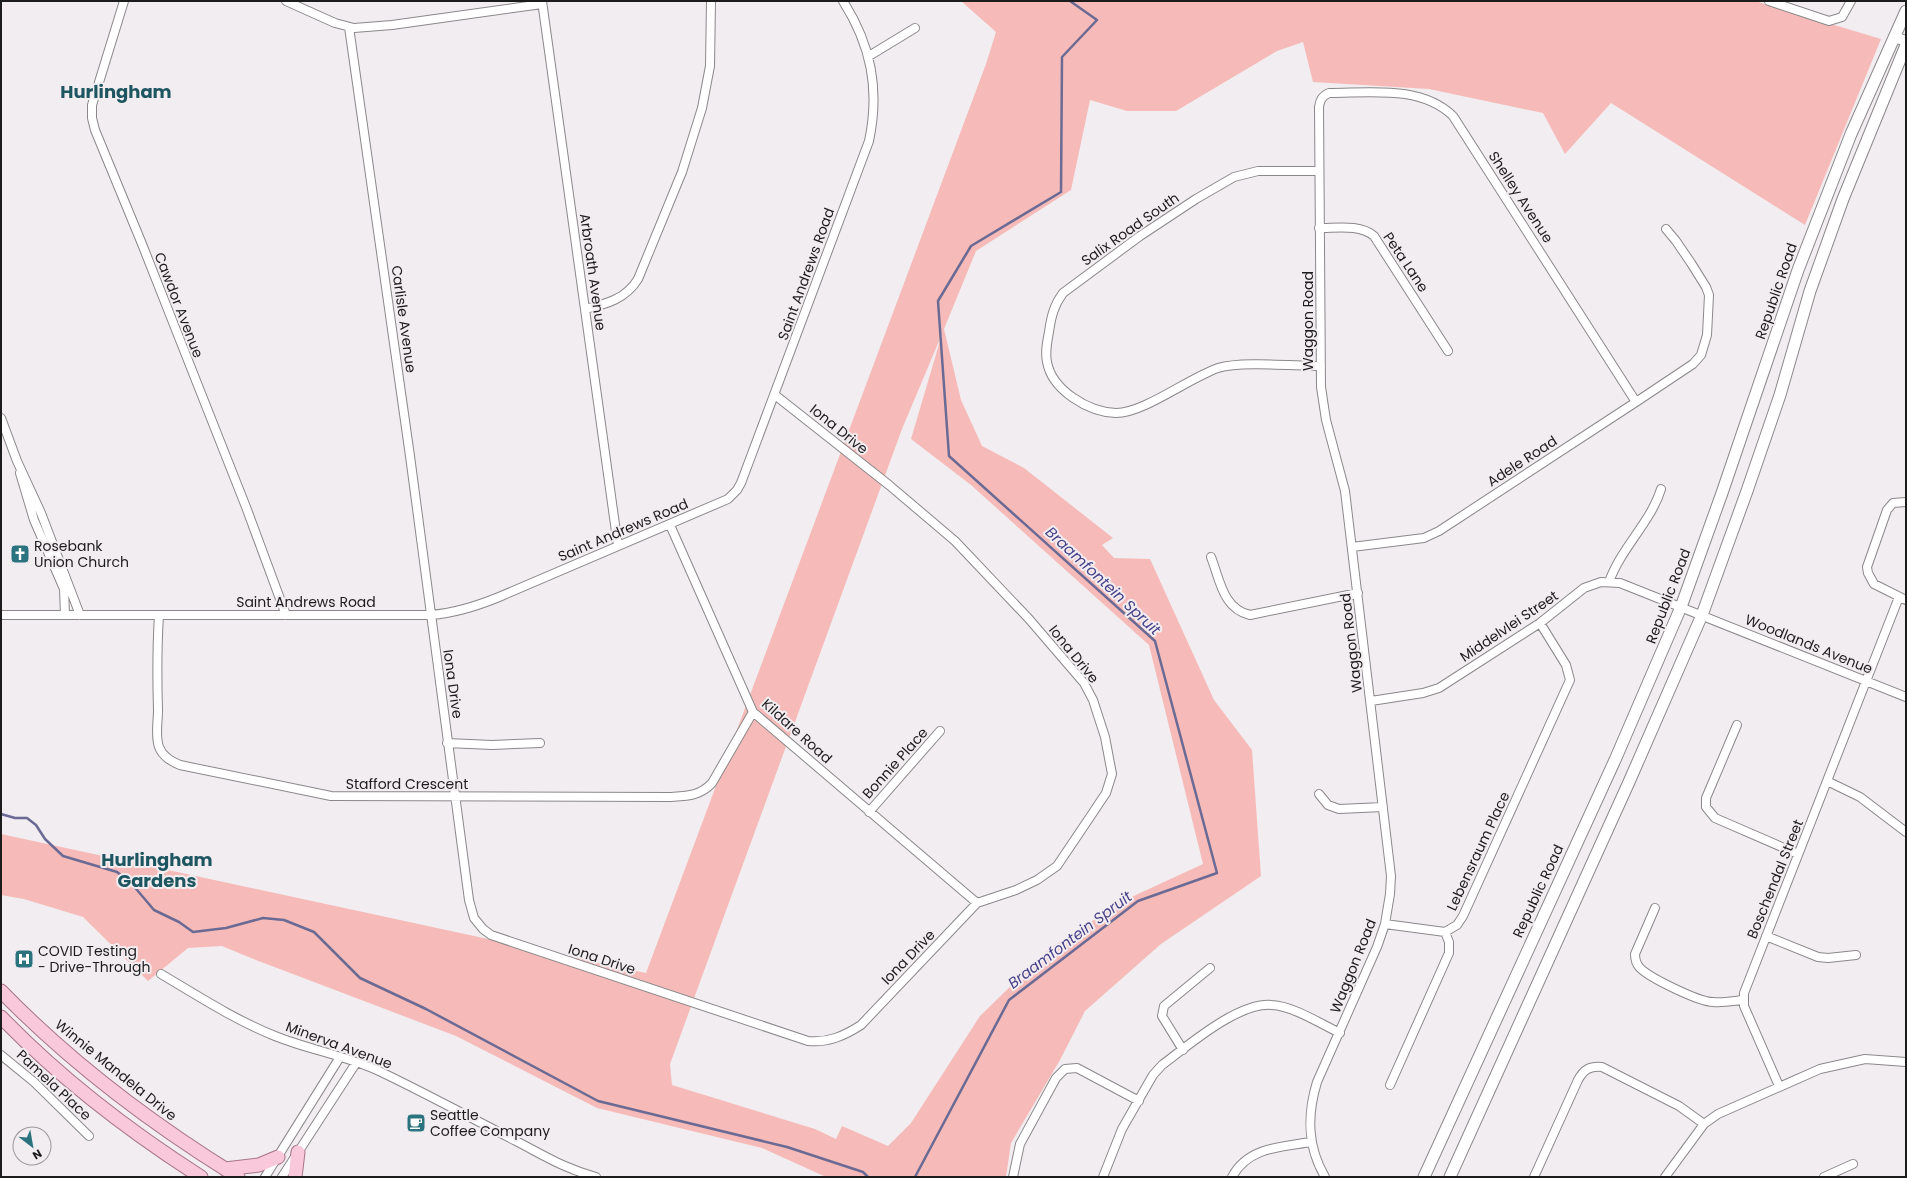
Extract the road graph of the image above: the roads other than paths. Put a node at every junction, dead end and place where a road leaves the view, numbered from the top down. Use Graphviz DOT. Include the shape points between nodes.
graph roads {
  1 [pos="124,1"];
  2 [pos="286,1"];
  3 [pos="711,1"];
  4 [pos="843,1"];
  5 [pos="1770,1"];
  6 [pos="1852,1"];
  7 [pos="542,2"];
  8 [pos="1906,12"];
  9 [pos="349,28"];
  10 [pos="915,28"];
  11 [pos="1894,37"];
  12 [pos="1906,40"];
  13 [pos="1906,45"];
  14 [pos="870,56"];
  15 [pos="1328,93"];
  16 [pos="1319,171"];
  17 [pos="1319,228"];
  18 [pos="1666,229"];
  19 [pos="585,309"];
  20 [pos="1448,351"];
  21 [pos="1321,366"];
  22 [pos="775,394"];
  23 [pos="1636,402"];
  24 [pos="1,418"];
  25 [pos="17,461"];
  26 [pos="1661,489"];
  27 [pos="1906,502"];
  28 [pos="670,525"];
  29 [pos="50,535"];
  30 [pos="41,538"];
  31 [pos="618,546"];
  32 [pos="1352,547"];
  33 [pos="1211,557"];
  34 [pos="1609,582"];
  35 [pos="1358,593"];
  36 [pos="1902,598"];
  37 [pos="1681,607"];
  38 [pos="65,614"];
  39 [pos="159,614"];
  40 [pos="1,615"];
  41 [pos="80,615"];
  42 [pos="286,615"];
  43 [pos="431,615"];
  44 [pos="1702,615"];
  45 [pos="1540,623"];
  46 [pos="1867,681"];
  47 [pos="1906,697"];
  48 [pos="1371,701"];
  49 [pos="753,712"];
  50 [pos="1737,725"];
  51 [pos="940,731"];
  52 [pos="447,743"];
  53 [pos="540,743"];
  54 [pos="1827,781"];
  55 [pos="1319,794"];
  56 [pos="454,797"];
  57 [pos="1384,806"];
  58 [pos="869,812"];
  59 [pos="1906,832"];
  60 [pos="1798,854"];
  61 [pos="977,903"];
  62 [pos="1655,908"];
  63 [pos="1385,924"];
  64 [pos="1444,932"];
  65 [pos="1766,936"];
  66 [pos="1856,955"];
  67 [pos="1210,968"];
  68 [pos="161,974"];
  69 [pos="1,991"];
  70 [pos="1743,1000"];
  71 [pos="1,1017"];
  72 [pos="1340,1033"];
  73 [pos="1183,1050"];
  74 [pos="1,1055"];
  75 [pos="340,1057"];
  76 [pos="1906,1062"];
  77 [pos="356,1063"];
  78 [pos="1390,1085"];
  79 [pos="1779,1086"];
  80 [pos="1139,1101"];
  81 [pos="1704,1124"];
  82 [pos="89,1136"];
  83 [pos="1311,1142"];
  84 [pos="298,1152"];
  85 [pos="278,1157"];
  86 [pos="1853,1164"];
  87 [pos="225,1169"];
  88 [pos="1452,1174"];
  89 [pos="201,1177"];
  90 [pos="238,1177"];
  91 [pos="265,1177"];
  92 [pos="282,1177"];
  93 [pos="295,1177"];
  94 [pos="596,1177"];
  95 [pos="1013,1177"];
  96 [pos="1103,1177"];
  97 [pos="1232,1177"];
  98 [pos="1325,1177"];
  99 [pos="1424,1177"];
  100 [pos="1534,1177"];
  101 [pos="1665,1177"];
  102 [pos="1824,1177"];
  1 -- 42 [label="street, Cawdor Avenue" via="92,105 95,130 243,499"];
  2 -- 9 [label="street"];
  3 -- 19 [label="street" via="710,66 702,108 682,172 634,287 613,301"];
  4 -- 14 [label="street, Saint Andrews Road"];
  5 -- 6 [label="street" via="1830,21 1842,17"];
  7 -- 9 [label="street" via="392,25"];
  7 -- 19 [label="street, Arbroath Avenue"];
  8 -- 11 [label="main road, Republic Road"];
  9 -- 43 [label="street, Carlisle Avenue"];
  10 -- 14 [label="street"];
  11 -- 12 [label="street"];
  11 -- 37 [label="main road, Republic Road" via="1851,134 1798,270"];
  13 -- 44 [label="main road" via="1843,199 1810,291 1780,395"];
  14 -- 22 [label="street, Saint Andrews Road" via="874,108 869,141"];
  15 -- 16 [label="street, Waggon Road" via="1320,102"];
  15 -- 23 [label="street, Shelley Avenue" via="1405,94 1437,102 1453,116"];
  16 -- 17 [label="street, Waggon Road"];
  16 -- 21 [label="street, Salix Road South" via="1258,171 1234,177 1140,236 1064,293 1055,305 1046,362 1053,378 1067,393 1091,407 1106,412 1124,412 1138,407 1219,368 1251,365"];
  17 -- 20 [label="street, Peta Lane" via="1358,228 1374,236"];
  17 -- 21 [label="street, Waggon Road"];
  18 -- 23 [label="street, Adele Road" via="1695,268 1709,295 1705,348 1693,364"];
  19 -- 31 [label="street, Arbroath Avenue"];
  21 -- 32 [label="street, Waggon Road" via="1326,420 1345,491"];
  22 -- 28 [label="street, Saint Andrews Road" via="737,490 720,504"];
  22 -- 61 [label="street, Iona Drive" via="955,541 1029,619 1090,692 1105,737 1112,774 1106,793 1057,866 1016,890"];
  23 -- 32 [label="street, Adele Road" via="1439,531 1424,538"];
  24 -- 25 [label="street"];
  25 -- 29 [label="street"];
  25 -- 30 [label="street" via="27,501"];
  26 -- 34 [label="street"];
  27 -- 36 [label="street" via="1893,503 1887,510 1867,567 1869,578 1874,584"];
  28 -- 31 [label="street, Saint Andrews Road"];
  28 -- 49 [label="street, Kildare Road"];
  29 -- 30 [label="street"];
  29 -- 41 [label="street"];
  30 -- 38 [label="street" via="64,589"];
  31 -- 43 [label="street, Saint Andrews Road" via="469,609"];
  32 -- 35 [label="street, Waggon Road"];
  33 -- 35 [label="street" via="1226,596 1240,613 1250,615"];
  34 -- 37 [label="street, Middelvlei Street" via="1620,583"];
  34 -- 45 [label="street, Middelvlei Street" via="1584,588"];
  35 -- 48 [label="street, Waggon Road"];
  36 -- 46 [label="street, Boschendal Street"];
  37 -- 44 [label="street, Woodlands Avenue"];
  37 -- 99 [label="main road, Republic Road" via="1615,760"];
  38 -- 40 [label="street, Saint Andrews Road"];
  38 -- 41 [label="street, Saint Andrews Road"];
  39 -- 41 [label="street, Saint Andrews Road"];
  39 -- 42 [label="street, Saint Andrews Road"];
  39 -- 56 [label="street, Stafford Crescent" via="156,656 157,732 159,747 170,760 180,765 331,796"];
  42 -- 43 [label="street, Saint Andrews Road"];
  43 -- 52 [label="street, Iona Drive"];
  44 -- 46 [label="street, Woodlands Avenue"];
  44 -- 88 [label="main road"];
  45 -- 48 [label="street, Middelvlei Street" via="1435,690"];
  45 -- 64 [label="street, Lebensraum Place" via="1566,665 1570,680 1463,916 1457,926"];
  46 -- 47 [label="street, Woodlands Avenue"];
  46 -- 54 [label="street, Boschendal Street"];
  48 -- 57 [label="street, Waggon Road"];
  49 -- 56 [label="street, Stafford Crescent" via="712,783 694,796"];
  49 -- 58 [label="street, Kildare Road"];
  50 -- 60 [label="street" via="1706,798 1708,811 1715,818"];
  51 -- 58 [label="street, Bonnie Place"];
  52 -- 53 [label="street"];
  52 -- 56 [label="street, Iona Drive"];
  54 -- 59 [label="street" via="1860,797"];
  54 -- 60 [label="street, Boschendal Street"];
  55 -- 57 [label="street" via="1328,805 1339,810"];
  56 -- 61 [label="street, Iona Drive" via="469,900 474,918 488,934 808,1041 839,1038 861,1025"];
  57 -- 63 [label="street, Waggon Road" via="1391,886"];
  58 -- 61 [label="street, Kildare Road"];
  60 -- 65 [label="street, Boschendal Street"];
  62 -- 70 [label="street" via="1635,954 1641,968 1649,975 1701,1000"];
  63 -- 64 [label="street"];
  63 -- 72 [label="street, Waggon Road"];
  64 -- 78 [label="street" via="1449,942 1449,953"];
  65 -- 66 [label="street" via="1818,957"];
  65 -- 70 [label="street, Boschendal Street"];
  67 -- 73 [label="street" via="1164,1006 1162,1011 1162,1016"];
  68 -- 75 [label="street, Minerva Avenue" via="258,1029"];
  69 -- 87 [label="main road, Winnie Mandela Drive" via="68,1054 134,1109"];
  70 -- 79 [label="street" via="1750,1022"];
  71 -- 89 [label="main road" via="34,1050 114,1117"];
  72 -- 73 [label="street" via="1291,1010 1273,1005 1260,1006 1235,1013"];
  72 -- 83 [label="street, Waggon Road" via="1317,1082 1310,1119"];
  73 -- 80 [label="street" via="1153,1075"];
  74 -- 82 [label="street, Pamela Place" via="34,1082"];
  75 -- 77 [label="street, Minerva Avenue"];
  75 -- 85 [label="street"];
  76 -- 79 [label="street" via="1865,1059 1820,1069"];
  77 -- 84 [label="street"];
  77 -- 94 [label="street, Minerva Avenue" via="373,1068 443,1102 572,1171"];
  79 -- 81 [label="street" via="1718,1114"];
  80 -- 95 [label="street" via="1077,1068 1065,1069 1056,1078 1020,1144"];
  80 -- 96 [label="street" via="1122,1129"];
  81 -- 100 [label="street" via="1679,1106 1602,1067 1587,1068 1578,1080"];
  81 -- 101 [label="street"];
  83 -- 97 [label="street" via="1263,1150 1247,1158"];
  83 -- 98 [label="street, Waggon Road"];
  84 -- 92 [label="street"];
  84 -- 93 [label="main road"];
  85 -- 87 [label="main road" via="259,1165"];
  85 -- 91 [label="street"];
  86 -- 102 [label="street"];
  87 -- 90 [label="main road, Winnie Mandela Drive"];
}
